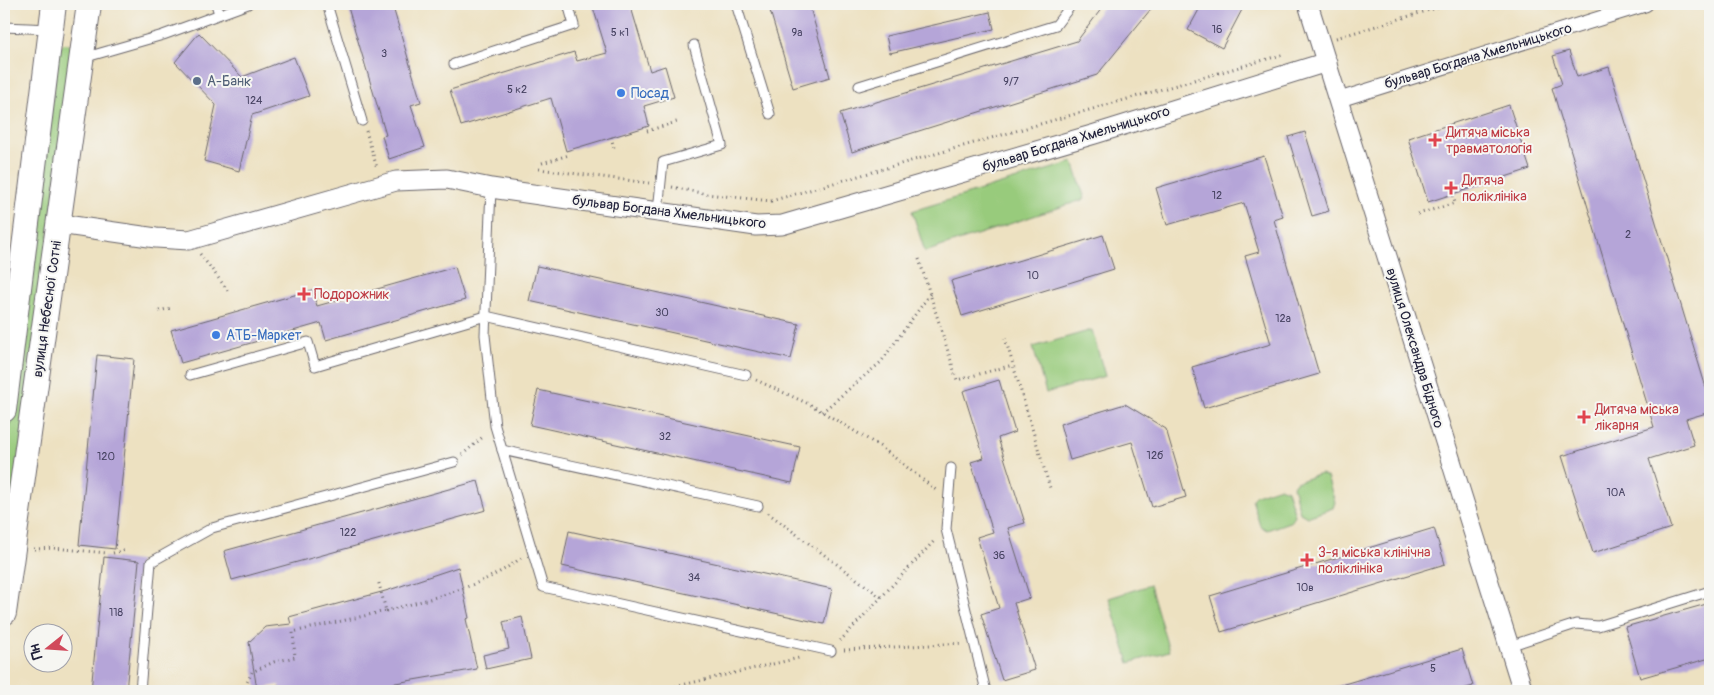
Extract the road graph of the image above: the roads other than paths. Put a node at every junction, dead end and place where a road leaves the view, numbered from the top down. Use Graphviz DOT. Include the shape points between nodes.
graph roads {
  1 [pos="54,4"];
  2 [pos="89,4"];
  3 [pos="216,4"];
  4 [pos="248,4"];
  5 [pos="327,4"];
  6 [pos="568,4"];
  7 [pos="736,4"];
  8 [pos="1072,4"];
  9 [pos="1308,4"];
  10 [pos="1646,4"];
  11 [pos="219,14"];
  12 [pos="4,27"];
  13 [pos="51,29"];
  14 [pos="86,33"];
  15 [pos="694,45"];
  16 [pos="83,58"];
  17 [pos="1327,62"];
  18 [pos="454,64"];
  19 [pos="859,86"];
  20 [pos="1338,100"];
  21 [pos="770,114"];
  22 [pos="362,121"];
  23 [pos="491,188"];
  24 [pos="658,211"];
  25 [pos="59,224"];
  26 [pos="486,316"];
  27 [pos="9,330"];
  28 [pos="190,375"];
  29 [pos="746,375"];
  30 [pos="4,410"];
  31 [pos="502,450"];
  32 [pos="454,462"];
  33 [pos="951,468"];
  34 [pos="758,506"];
  35 [pos="1710,591"];
  36 [pos="5,602"];
  37 [pos="1509,646"];
  38 [pos="831,651"];
  39 [pos="140,691"];
  40 [pos="986,691"];
  41 [pos="1524,691"];
  1 -- 13 [label="street"];
  2 -- 14 [label="street, вулиця Небесної Сотні"];
  3 -- 11 [label="lane"];
  4 -- 11 [label="lane"];
  5 -- 22 [label="lane"];
  6 -- 18 [label="lane" via="574,25"];
  7 -- 21 [label="lane"];
  8 -- 19 [label="lane" via="1056,24"];
  9 -- 17 [label="street, вулиця Олександра Бідного"];
  10 -- 20 [label="street, бульвар Богдана Хмельницького"];
  11 -- 16 [label="lane" via="163,35"];
  12 -- 13 [label="lane"];
  13 -- 14 [label="street"];
  13 -- 27 [label="street"];
  14 -- 16 [label="street, вулиця Небесної Сотні"];
  15 -- 24 [label="lane" via="722,145 663,162"];
  16 -- 25 [label="street, вулиця Небесної Сотні"];
  17 -- 20 [label="street, вулиця Олександра Бідного"];
  17 -- 24 [label="street, бульвар Богдана Хмельницького" via="1095,134 782,225 756,226"];
  20 -- 37 [label="street, вулиця Олександра Бідного"];
  23 -- 24 [label="street, бульвар Богдана Хмельницького"];
  23 -- 25 [label="street, бульвар Богдана Хмельницького" via="447,179 396,180 189,240"];
  23 -- 26 [label="lane"];
  25 -- 36 [label="street, вулиця Небесної Сотні"];
  26 -- 28 [label="lane" via="315,366 308,342"];
  26 -- 29 [label="lane"];
  26 -- 31 [label="lane" via="485,335 495,426"];
  27 -- 30 [label="street"];
  31 -- 34 [label="lane"];
  31 -- 38 [label="lane" via="543,587"];
  32 -- 39 [label="lane" via="212,528 151,562"];
  33 -- 40 [label="lane" via="946,529"];
  35 -- 37 [label="lane" via="1598,626 1576,624"];
  37 -- 41 [label="street, вулиця Олександра Бідного"];
}
